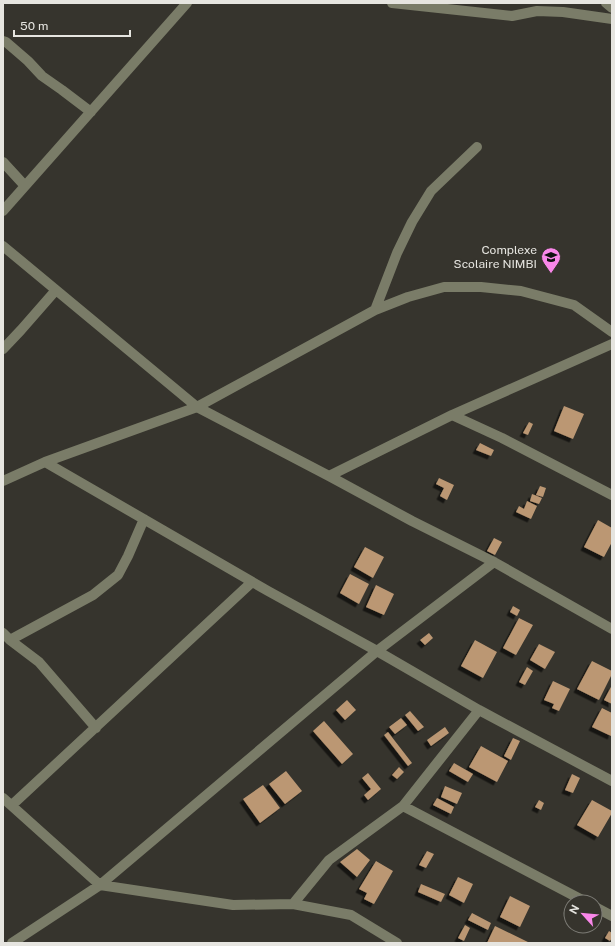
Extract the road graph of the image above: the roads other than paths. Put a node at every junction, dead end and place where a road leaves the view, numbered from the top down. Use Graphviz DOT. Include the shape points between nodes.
graph roads {
  1 [pos="187,3"];
  2 [pos="392,3"];
  3 [pos="606,3"];
  4 [pos="612,8"];
  5 [pos="612,19"];
  6 [pos="3,41"];
  7 [pos="91,112"];
  8 [pos="477,147"];
  9 [pos="3,162"];
  10 [pos="25,186"];
  11 [pos="3,211"];
  12 [pos="3,246"];
  13 [pos="56,290"];
  14 [pos="375,310"];
  15 [pos="612,332"];
  16 [pos="612,344"];
  17 [pos="3,348"];
  18 [pos="196,407"];
  19 [pos="452,415"];
  20 [pos="45,462"];
  21 [pos="329,476"];
  22 [pos="3,481"];
  23 [pos="612,495"];
  24 [pos="144,520"];
  25 [pos="494,562"];
  26 [pos="252,582"];
  27 [pos="612,629"];
  28 [pos="7,637"];
  29 [pos="377,651"];
  30 [pos="479,710"];
  31 [pos="96,728"];
  32 [pos="612,781"];
  33 [pos="3,798"];
  34 [pos="12,805"];
  35 [pos="403,806"];
  36 [pos="100,884"];
  37 [pos="571,894"];
  38 [pos="293,904"];
  39 [pos="603,911"];
  40 [pos="612,916"];
  41 [pos="12,943"];
  42 [pos="397,943"];
  1 -- 7 [label="street"];
  2 -- 5 [label="street" via="512,16 537,11"];
  3 -- 4 [label="street"];
  6 -- 7 [label="street" via="42,76"];
  7 -- 10 [label="street"];
  8 -- 14 [label="street" via="431,191 397,253"];
  9 -- 10 [label="street"];
  10 -- 11 [label="street"];
  12 -- 13 [label="street"];
  13 -- 17 [label="street"];
  13 -- 18 [label="street"];
  14 -- 15 [label="street" via="408,296 444,287 481,287 521,291 574,305"];
  14 -- 18 [label="street"];
  16 -- 19 [label="street"];
  18 -- 20 [label="street"];
  18 -- 21 [label="street"];
  19 -- 21 [label="street"];
  19 -- 23 [label="street"];
  20 -- 22 [label="street"];
  20 -- 24 [label="street"];
  21 -- 25 [label="street"];
  24 -- 26 [label="street"];
  24 -- 28 [label="street" via="118,575 93,595"];
  25 -- 27 [label="street"];
  25 -- 29 [label="street"];
  26 -- 29 [label="street"];
  26 -- 31 [label="street"];
  28 -- 31 [label="street" via="39,662"];
  29 -- 30 [label="street"];
  29 -- 36 [label="street"];
  30 -- 32 [label="street"];
  30 -- 35 [label="street"];
  31 -- 34 [label="street"];
  33 -- 34 [label="street"];
  34 -- 36 [label="street"];
  35 -- 37 [label="street"];
  35 -- 38 [label="street" via="329,860"];
  36 -- 38 [label="street" via="233,905"];
  36 -- 41 [label="street"];
  38 -- 42 [label="street" via="351,915"];
  39 -- 40 [label="street"];
}
